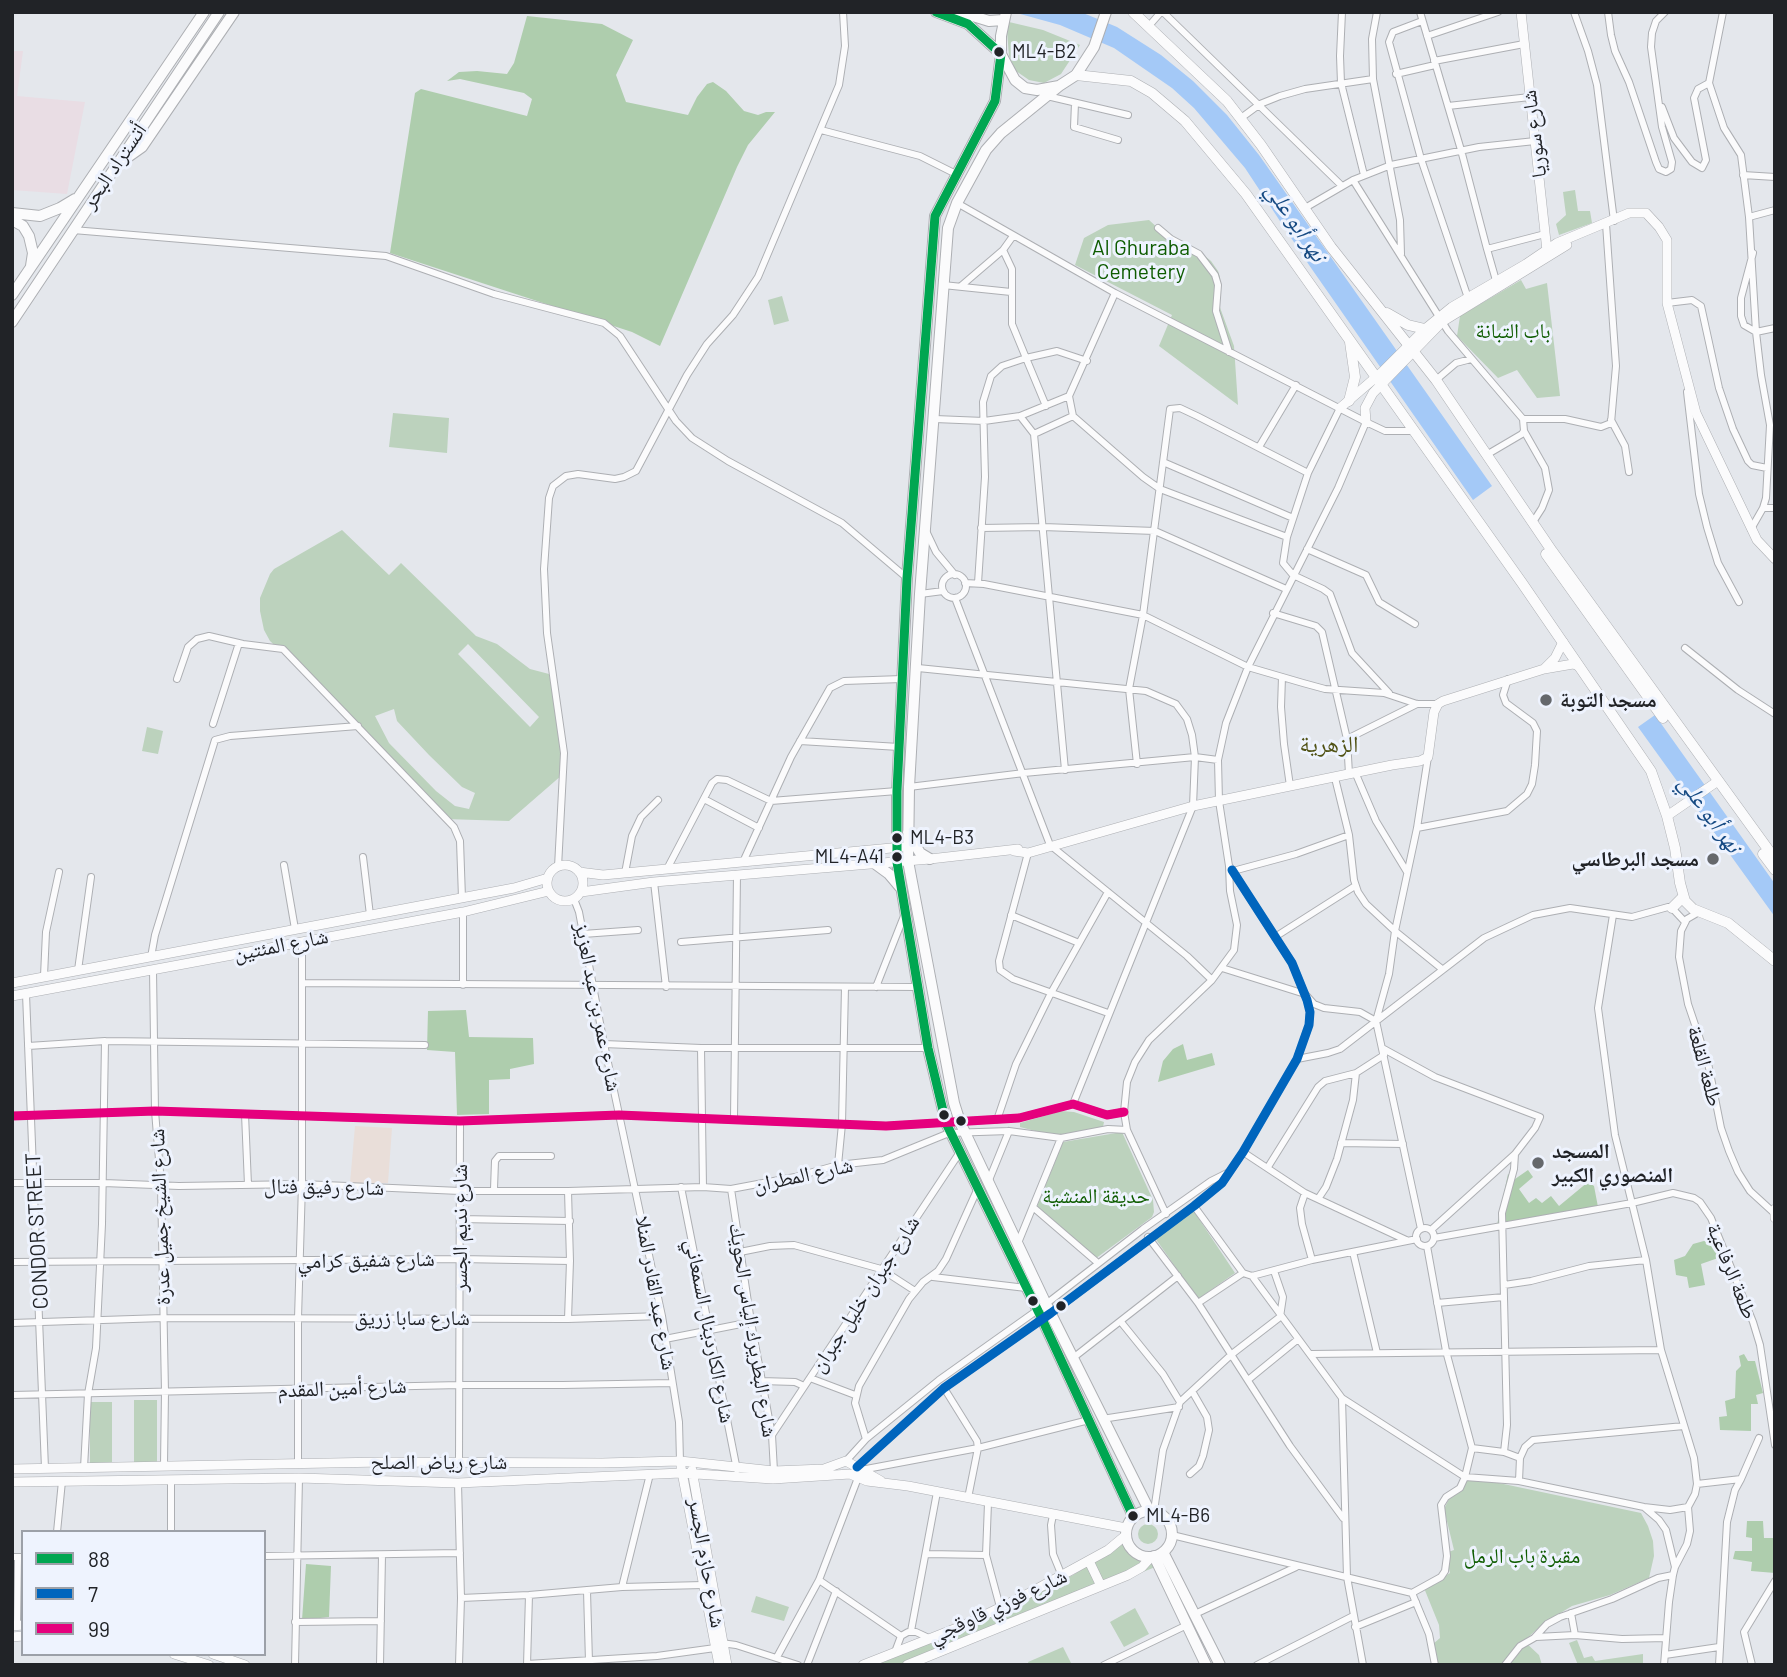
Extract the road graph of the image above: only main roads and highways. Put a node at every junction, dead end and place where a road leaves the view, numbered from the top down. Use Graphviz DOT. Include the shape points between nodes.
graph roads {
  1 [pos="204,12"];
  2 [pos="219,12"];
  3 [pos="234,12"];
  4 [pos="936,12"];
  5 [pos="960,12"];
  6 [pos="1133,12"];
  7 [pos="1105,15"];
  8 [pos="1004,16"];
  9 [pos="1001,54"];
  10 [pos="1076,75"];
  11 [pos="1059,86"];
  12 [pos="115,165"];
  13 [pos="80,195"];
  14 [pos="12,213"];
  15 [pos="12,220"];
  16 [pos="30,268"];
  17 [pos="929,276"];
  18 [pos="943,281"];
  19 [pos="12,295"];
  20 [pos="1380,309"];
  21 [pos="12,322"];
  22 [pos="1425,329"];
  23 [pos="1349,338"];
  24 [pos="1407,352"];
  25 [pos="1345,405"];
  26 [pos="1712,784"];
  27 [pos="908,832"];
  28 [pos="930,859"];
  29 [pos="1775,859"];
  30 [pos="902,861"];
  31 [pos="874,863"];
  32 [pos="1775,870"];
  33 [pos="900,887"];
  34 [pos="1683,897"];
  35 [pos="1672,908"];
  36 [pos="1775,961"];
  37 [pos="1044,1311"];
  38 [pos="1151,1510"];
  39 [pos="1133,1516"];
  40 [pos="1156,1555"];
  41 [pos="1206,1665"];
  42 [pos="1220,1665"];
  1 -- 13 [label="highway, أتستراد البحر"];
  2 -- 12 [label="highway, أتستراد البحر"];
  3 -- 12 [label="highway" via="142,146"];
  4 -- 9 [label="highway" via="968,24"];
  5 -- 8 [label="highway" via="989,21"];
  6 -- 20 [label="main road" via="1241,118"];
  7 -- 10 [label="highway" via="1094,47"];
  8 -- 9 [label="highway"];
  9 -- 11 [label="highway" via="1014,80 1025,88"];
  9 -- 17 [label="highway" via="995,101 935,216"];
  10 -- 11 [label="highway"];
  10 -- 23 [label="main road" via="1131,81 1185,121 1246,194"];
  11 -- 18 [label="highway" via="986,150 948,228"];
  12 -- 21 [label="highway, أتستراد البحر"];
  13 -- 14 [label="highway" via="40,216"];
  13 -- 16 [label="highway, أتستراد البحر"];
  15 -- 16 [label="highway" via="29,236"];
  16 -- 19 [label="highway, أتستراد البحر"];
  17 -- 18 [label="highway"];
  17 -- 30 [label="highway" via="902,679 895,848"];
  18 -- 27 [label="highway"];
  20 -- 22 [label="main road"];
  20 -- 24 [label="main road"];
  23 -- 25 [label="main road" via="1355,377"];
  23 -- 34 [label="main road" via="1382,378 1412,431 1651,771 1667,816"];
  24 -- 26 [label="main road"];
  24 -- 26 [label="main road" via="1436,380"];
  26 -- 29 [label="main road"];
  26 -- 32 [label="main road"];
  27 -- 28 [label="highway" via="920,853"];
  27 -- 30 [label="highway"];
  30 -- 33 [label="highway"];
  30 -- 37 [label="highway" via="962,1128"];
  31 -- 33 [label="highway"];
  33 -- 37 [label="highway" via="928,1048 948,1128 1026,1287"];
  34 -- 35 [label="main road"];
  34 -- 36 [label="main road" via="1693,909 1728,923"];
  37 -- 38 [label="highway"];
  37 -- 39 [label="highway"];
  38 -- 39 [label="highway"];
  38 -- 40 [label="highway" via="1170,1522 1172,1535 1168,1547"];
  39 -- 40 [label="highway" via="1126,1532 1131,1549"];
  40 -- 41 [label="highway"];
  40 -- 42 [label="highway" via="1195,1614"];
}
